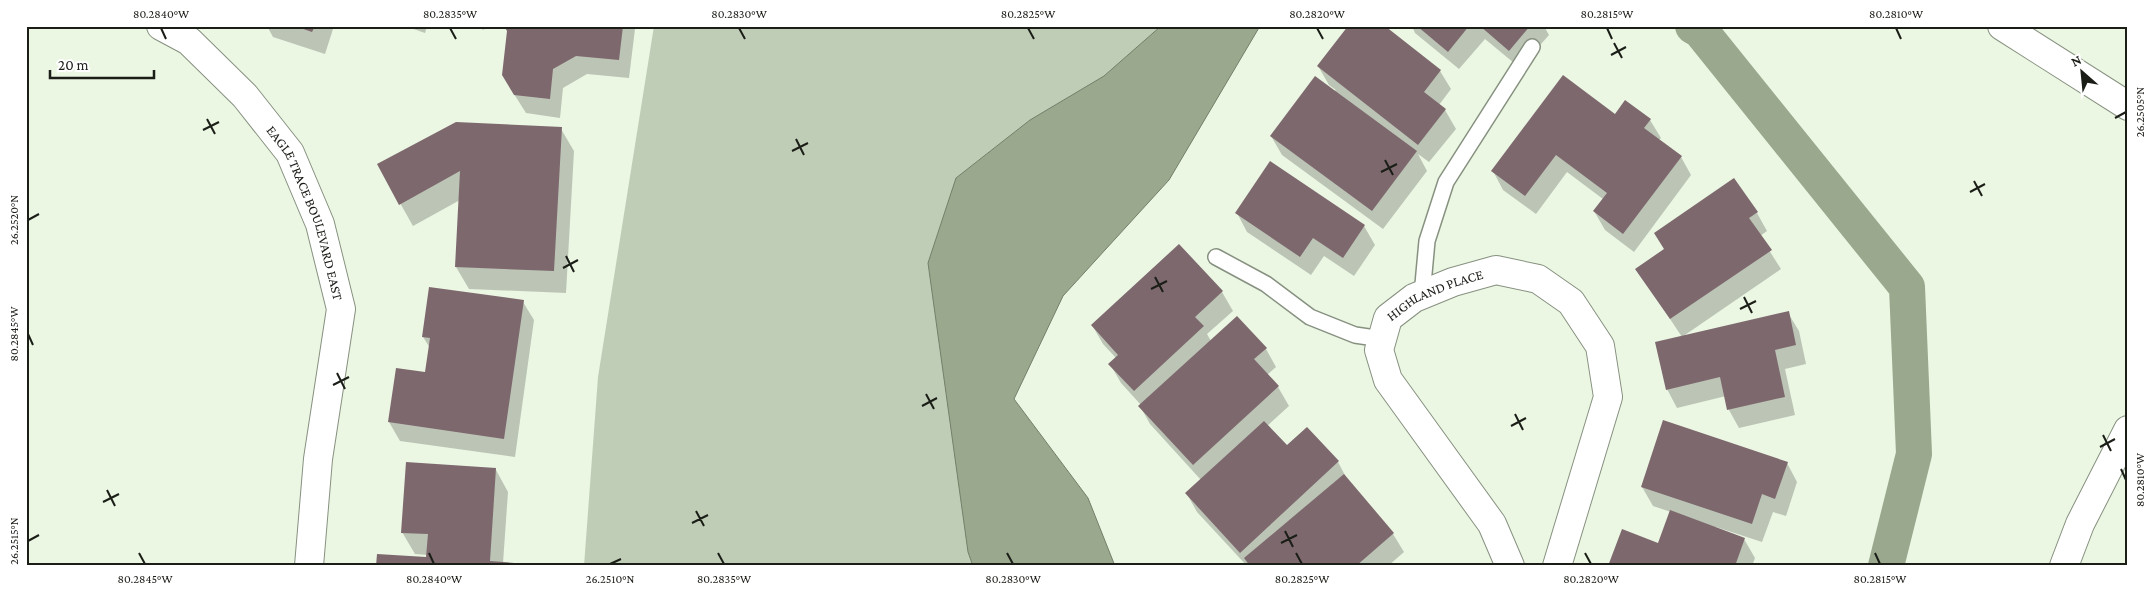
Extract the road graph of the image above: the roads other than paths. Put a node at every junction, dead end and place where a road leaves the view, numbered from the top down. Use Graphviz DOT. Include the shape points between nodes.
graph roads {
  1 [pos="161,26"];
  2 [pos="2002,26"];
  3 [pos="1532,47"];
  4 [pos="2128,106"];
  5 [pos="1216,257"];
  6 [pos="1422,295"];
  7 [pos="1382,339"];
  8 [pos="2128,430"];
  9 [pos="308,566"];
  10 [pos="1510,566"];
  11 [pos="1557,566"];
  12 [pos="2064,566"];
  1 -- 9 [label="street, EAGLE TRACE BOULEVARD EAST" via="189,41 245,96 290,153 320,224 341,309 318,459"];
  2 -- 4 [label="street"];
  3 -- 6 [label="lane" via="1446,182 1427,241"];
  5 -- 7 [label="lane" via="1266,284 1310,317 1355,335"];
  6 -- 7 [label="street, HIGHLAND PLACE" via="1388,318"];
  6 -- 11 [label="street, HIGHLAND PLACE" via="1496,270 1538,279 1571,302 1600,346 1608,397"];
  7 -- 10 [label="street, HIGHLAND PLACE" via="1379,350 1388,380 1492,524"];
  8 -- 12 [label="street" via="2080,524"];
}
